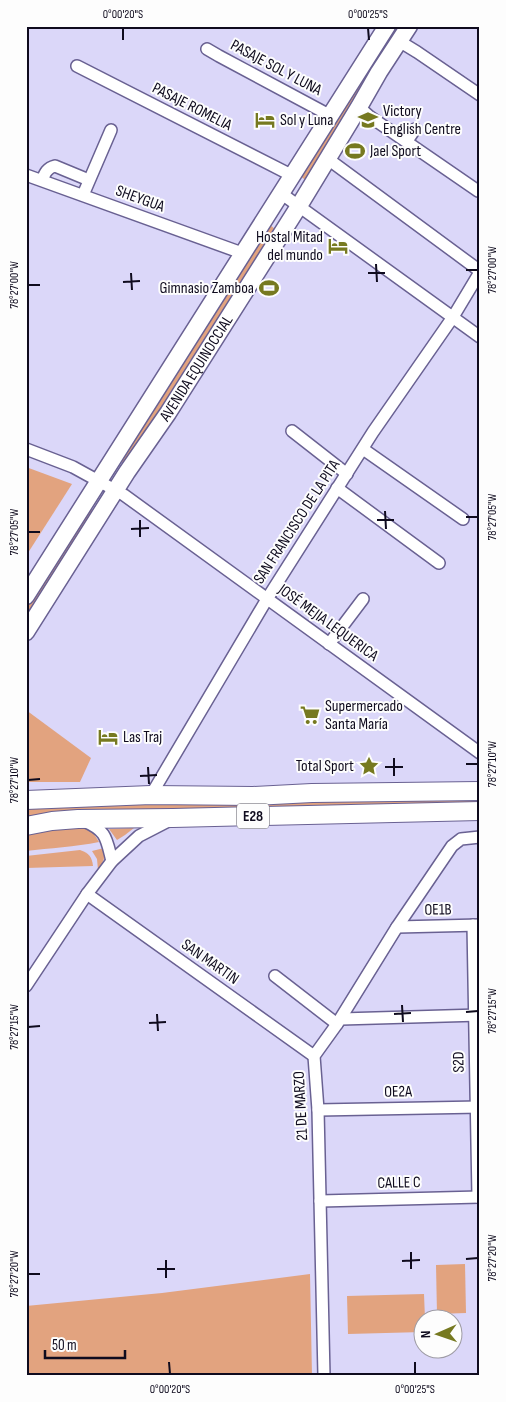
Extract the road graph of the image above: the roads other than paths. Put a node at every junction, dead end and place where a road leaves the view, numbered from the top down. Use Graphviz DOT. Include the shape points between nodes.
graph roads {
  1 [pos="387,26"];
  2 [pos="409,26"];
  3 [pos="399,41"];
  4 [pos="207,49"];
  5 [pos="77,66"];
  6 [pos="480,95"];
  7 [pos="359,107"];
  8 [pos="331,116"];
  9 [pos="415,129"];
  10 [pos="111,130"];
  11 [pos="407,142"];
  12 [pos="328,159"];
  13 [pos="26,175"];
  14 [pos="293,176"];
  15 [pos="84,178"];
  16 [pos="42,180"];
  17 [pos="478,191"];
  18 [pos="282,194"];
  19 [pos="83,196"];
  20 [pos="300,206"];
  21 [pos="242,254"];
  22 [pos="480,271"];
  23 [pos="453,317"];
  24 [pos="480,337"];
  25 [pos="292,432"];
  26 [pos="26,449"];
  27 [pos="364,449"];
  28 [pos="347,474"];
  29 [pos="99,481"];
  30 [pos="337,488"];
  31 [pos="116,490"];
  32 [pos="463,519"];
  33 [pos="439,563"];
  34 [pos="26,596"];
  35 [pos="267,599"];
  36 [pos="363,599"];
  37 [pos="26,632"];
  38 [pos="329,644"];
  39 [pos="480,753"];
  40 [pos="480,791"];
  41 [pos="151,795"];
  42 [pos="26,800"];
  43 [pos="480,812"];
  44 [pos="172,818"];
  45 [pos="78,819"];
  46 [pos="26,826"];
  47 [pos="480,837"];
  48 [pos="112,861"];
  49 [pos="87,894"];
  50 [pos="476,925"];
  51 [pos="397,927"];
  52 [pos="275,976"];
  53 [pos="26,986"];
  54 [pos="477,1015"];
  55 [pos="339,1021"];
  56 [pos="314,1056"];
  57 [pos="478,1107"];
  58 [pos="318,1110"];
  59 [pos="479,1197"];
  60 [pos="320,1201"];
  61 [pos="324,1376"];
  1 -- 8 [label="main road, AVENIDA EQUINOCCIAL"];
  2 -- 3 [label="main road, AVENIDA EQUINOCCIAL"];
  3 -- 6 [label="street"];
  3 -- 7 [label="main road, AVENIDA EQUINOCCIAL"];
  4 -- 8 [label="street, PASAJE SOL Y LUNA"];
  5 -- 14 [label="street, PASAJE ROMELIA"];
  7 -- 11 [label="street"];
  7 -- 12 [label="main road, AVENIDA EQUINOCCIAL"];
  8 -- 14 [label="main road, AVENIDA EQUINOCCIAL"];
  9 -- 11 [label="street"];
  10 -- 19 [label="street"];
  11 -- 17 [label="street"];
  12 -- 20 [label="main road, AVENIDA EQUINOCCIAL"];
  12 -- 22 [label="street"];
  13 -- 16 [label="street, SHEYGUA"];
  14 -- 18 [label="main road, AVENIDA EQUINOCCIAL"];
  15 -- 16 [label="street" via="55,166 46,171"];
  16 -- 19 [label="street, SHEYGUA"];
  18 -- 20 [label="street"];
  18 -- 21 [label="main road, AVENIDA EQUINOCCIAL"];
  19 -- 21 [label="street, SHEYGUA"];
  20 -- 23 [label="street"];
  20 -- 31 [label="main road, AVENIDA EQUINOCCIAL"];
  21 -- 29 [label="main road, AVENIDA EQUINOCCIAL"];
  22 -- 23 [label="street, SAN FRANCISCO DE LA PITA"];
  23 -- 24 [label="street"];
  23 -- 27 [label="street, SAN FRANCISCO DE LA PITA"];
  25 -- 28 [label="street"];
  26 -- 29 [label="street, JOSÉ MEJIA LEQUERICA" via="73,466"];
  27 -- 28 [label="street, SAN FRANCISCO DE LA PITA"];
  27 -- 32 [label="street"];
  28 -- 30 [label="street, SAN FRANCISCO DE LA PITA"];
  29 -- 31 [label="street, JOSÉ MEJIA LEQUERICA"];
  29 -- 34 [label="main road, AVENIDA EQUINOCCIAL"];
  30 -- 33 [label="street"];
  30 -- 35 [label="street, SAN FRANCISCO DE LA PITA"];
  31 -- 35 [label="street, JOSÉ MEJIA LEQUERICA"];
  31 -- 37 [label="main road, AVENIDA EQUINOCCIAL"];
  35 -- 38 [label="street, JOSÉ MEJIA LEQUERICA"];
  35 -- 41 [label="street, SAN FRANCISCO DE LA PITA"];
  36 -- 38 [label="street"];
  38 -- 39 [label="street, JOSÉ MEJIA LEQUERICA"];
  40 -- 41 [label="main road, E28"];
  41 -- 42 [label="main road, E28"];
  43 -- 44 [label="main road, E28"];
  44 -- 45 [label="main road, E28"];
  44 -- 48 [label="street" via="139,836"];
  45 -- 46 [label="main road, E28"];
  45 -- 48 [label="street" via="96,826 105,836"];
  47 -- 51 [label="street, 21 DE MARZO" via="461,839 452,846"];
  48 -- 49 [label="street"];
  49 -- 53 [label="street"];
  49 -- 56 [label="street, SAN MARTIN"];
  50 -- 51 [label="street, OE1B"];
  50 -- 54 [label="street, S2D"];
  51 -- 55 [label="street, 21 DE MARZO"];
  52 -- 55 [label="street"];
  54 -- 55 [label="street"];
  54 -- 57 [label="street, S2D"];
  55 -- 56 [label="street, 21 DE MARZO"];
  56 -- 58 [label="street, 21 DE MARZO"];
  57 -- 58 [label="street, OE2A"];
  57 -- 59 [label="street, S2D"];
  58 -- 60 [label="street, 21 DE MARZO"];
  59 -- 60 [label="street, CALLE C"];
  60 -- 61 [label="street, 21 DE MARZO"];
}
